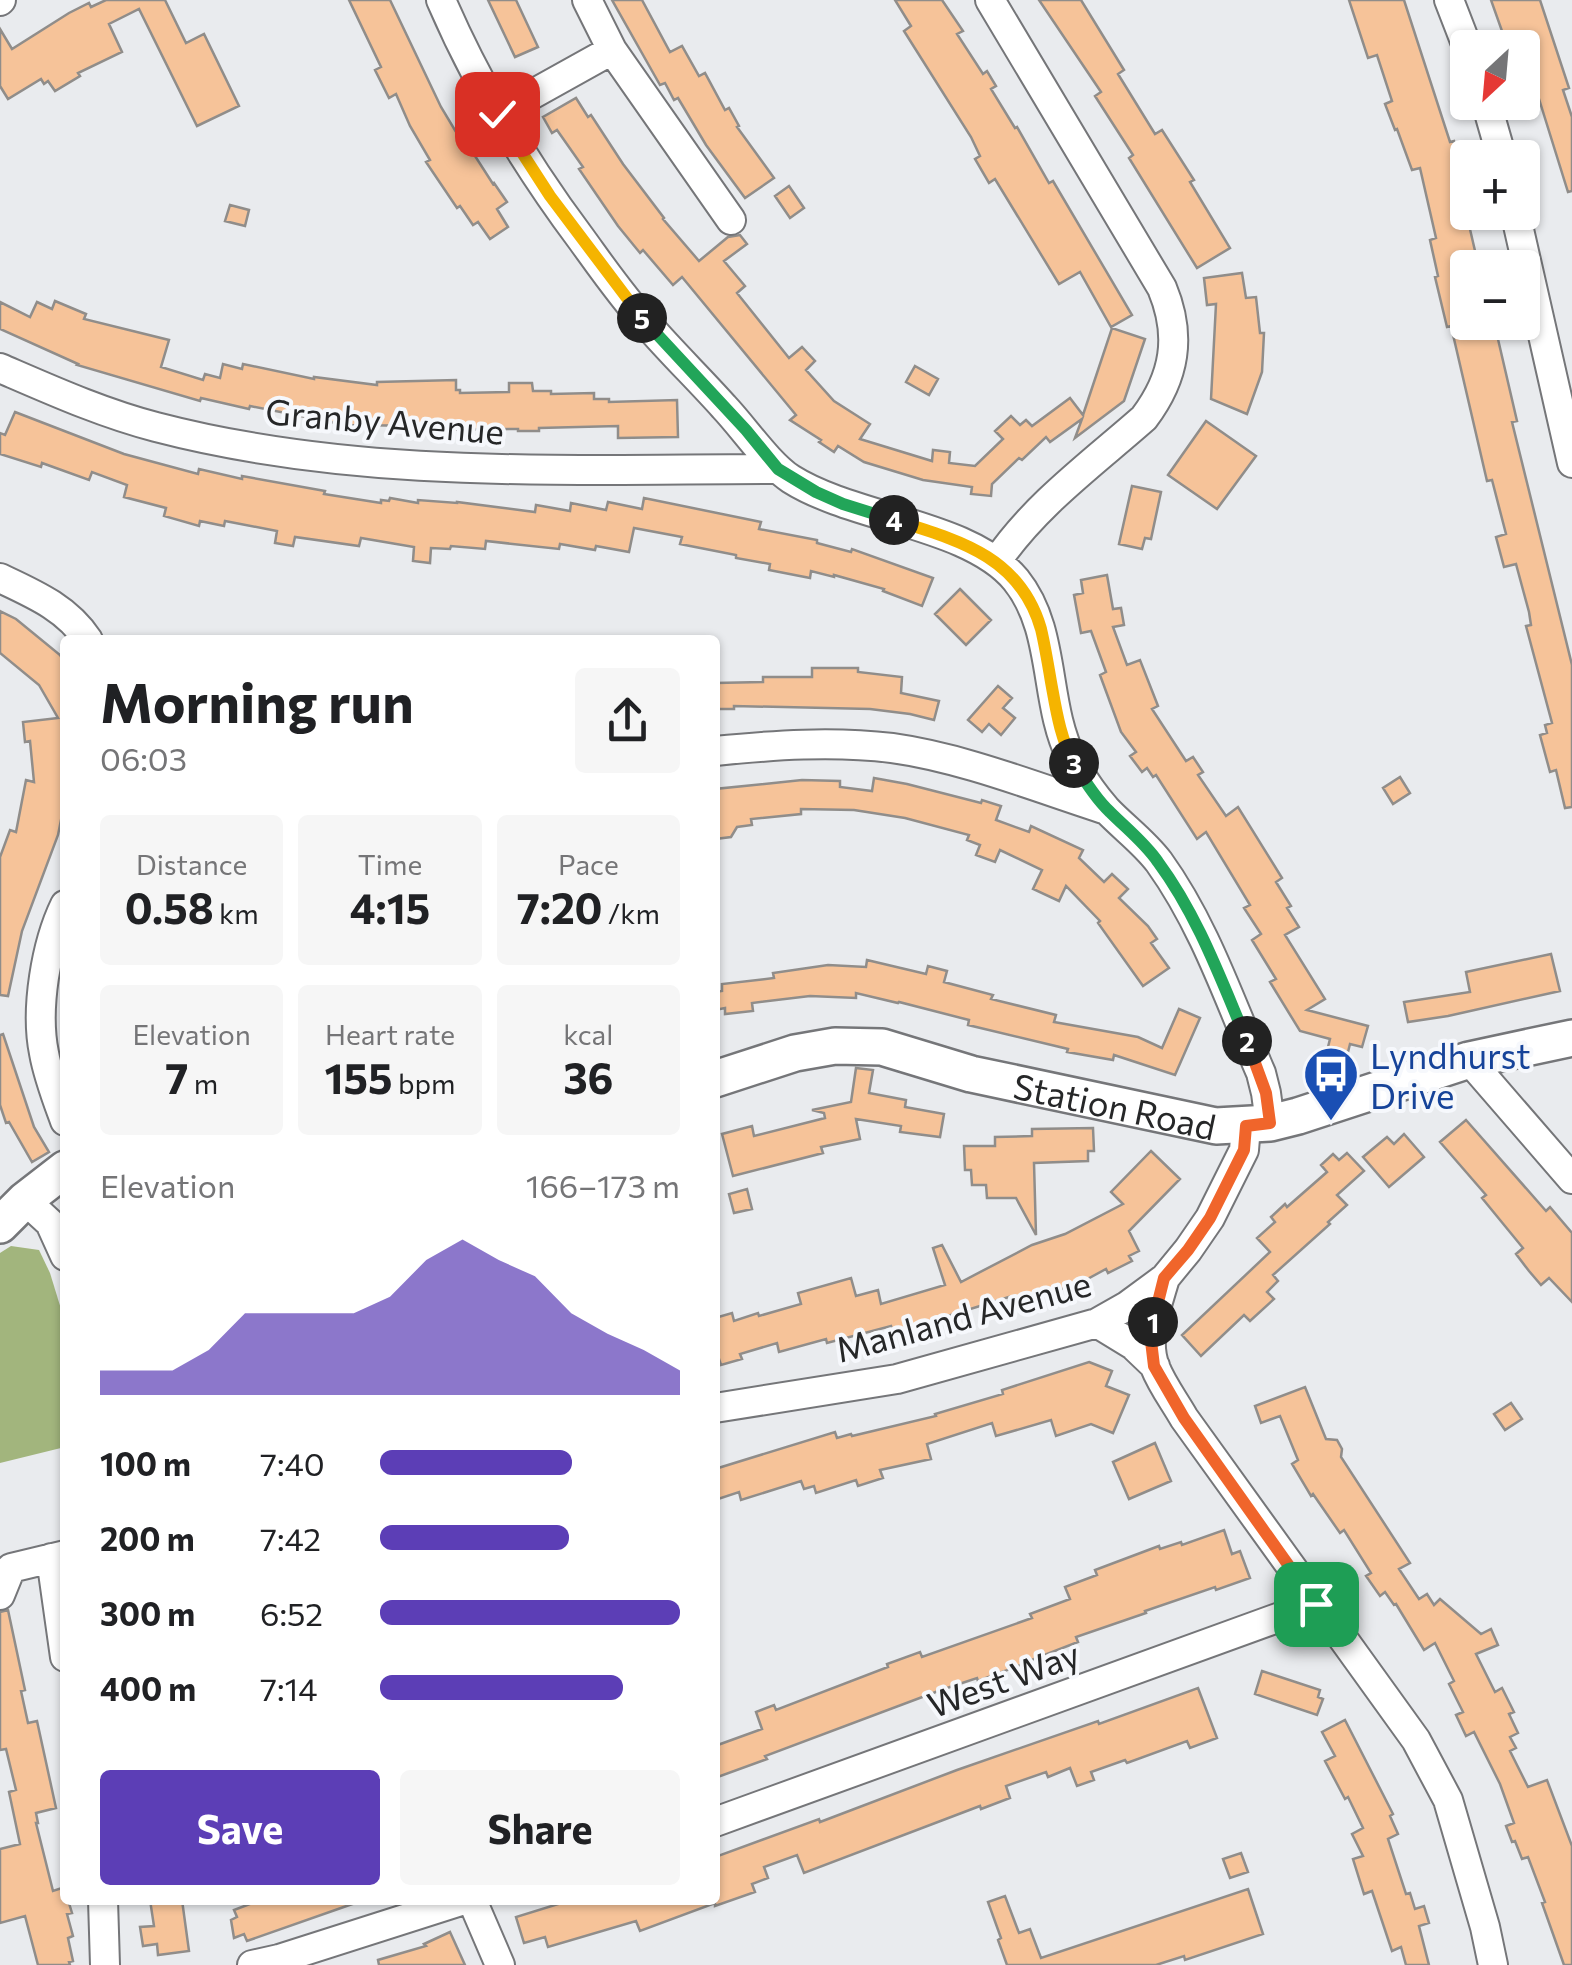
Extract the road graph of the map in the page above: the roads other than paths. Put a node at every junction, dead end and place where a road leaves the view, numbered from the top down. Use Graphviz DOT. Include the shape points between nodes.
graph roads {
  1 [pos="440,0"];
  2 [pos="587,0"];
  3 [pos="990,0"];
  4 [pos="1449,0"];
  5 [pos="1461,30"];
  6 [pos="612,50"];
  7 [pos="497,114"];
  8 [pos="731,220"];
  9 [pos="1520,230"];
  10 [pos="0,368"];
  11 [pos="1572,462"];
  12 [pos="778,469"];
  13 [pos="997,561"];
  14 [pos="0,578"];
  15 [pos="84,635"];
  16 [pos="720,751"];
  17 [pos="1107,810"];
  18 [pos="60,915"];
  19 [pos="1572,1038"];
  20 [pos="1468,1060"];
  21 [pos="720,1077"];
  22 [pos="60,1108"];
  23 [pos="1258,1124"];
  24 [pos="60,1172"];
  25 [pos="1572,1180"];
  26 [pos="12,1212"];
  27 [pos="60,1245"];
  28 [pos="1164,1278"];
  29 [pos="1098,1324"];
  30 [pos="1154,1366"];
  31 [pos="720,1407"];
  32 [pos="58,1557"];
  33 [pos="60,1586"];
  34 [pos="0,1595"];
  35 [pos="1316,1604"];
  36 [pos="720,1820"];
  37 [pos="103,1905"];
  38 [pos="460,1905"];
  39 [pos="475,1905"];
  40 [pos="105,1965"];
  41 [pos="252,1965"];
  42 [pos="500,1965"];
  43 [pos="1493,1965"];
  1 -- 7 [label="street"];
  2 -- 6 [label="street"];
  3 -- 13 [label="street" via="1162,288 1174,347 1158,400 1144,418 1034,516"];
  4 -- 5 [label="street"];
  6 -- 7 [label="street"];
  6 -- 8 [label="street"];
  7 -- 12 [label="street" via="633,307"];
  9 -- 11 [label="street"];
  10 -- 12 [label="street, Granby Avenue" via="155,427 293,454 466,468"];
  12 -- 13 [label="street" via="843,504"];
  13 -- 17 [label="street" via="1033,610 1070,756"];
  14 -- 15 [label="street" via="68,615"];
  16 -- 17 [label="street" via="830,744 894,749"];
  17 -- 23 [label="street" via="1158,861 1202,934 1266,1093"];
  18 -- 22 [label="street" via="47,962 42,1048"];
  19 -- 20 [label="main road, Station Road"];
  20 -- 23 [label="main road, Station Road"];
  20 -- 25 [label="street"];
  21 -- 23 [label="main road, Station Road" via="795,1052 882,1047 971,1074 1216,1126"];
  23 -- 28 [label="street, Manland Avenue" via="1210,1218"];
  24 -- 26 [label="main road"];
  26 -- 27 [label="street" via="50,1223"];
  28 -- 29 [label="street, Manland Avenue"];
  28 -- 30 [label="street" via="1152,1324"];
  29 -- 30 [label="street"];
  29 -- 31 [label="street, Manland Avenue" via="897,1380"];
  30 -- 35 [label="street"];
  32 -- 33 [label="street"];
  32 -- 34 [label="street" via="11,1568"];
  35 -- 36 [label="street, West Way"];
  35 -- 43 [label="street" via="1416,1740 1448,1800"];
  37 -- 40 [label="street"];
  38 -- 41 [label="street"];
  39 -- 42 [label="street"];
}
